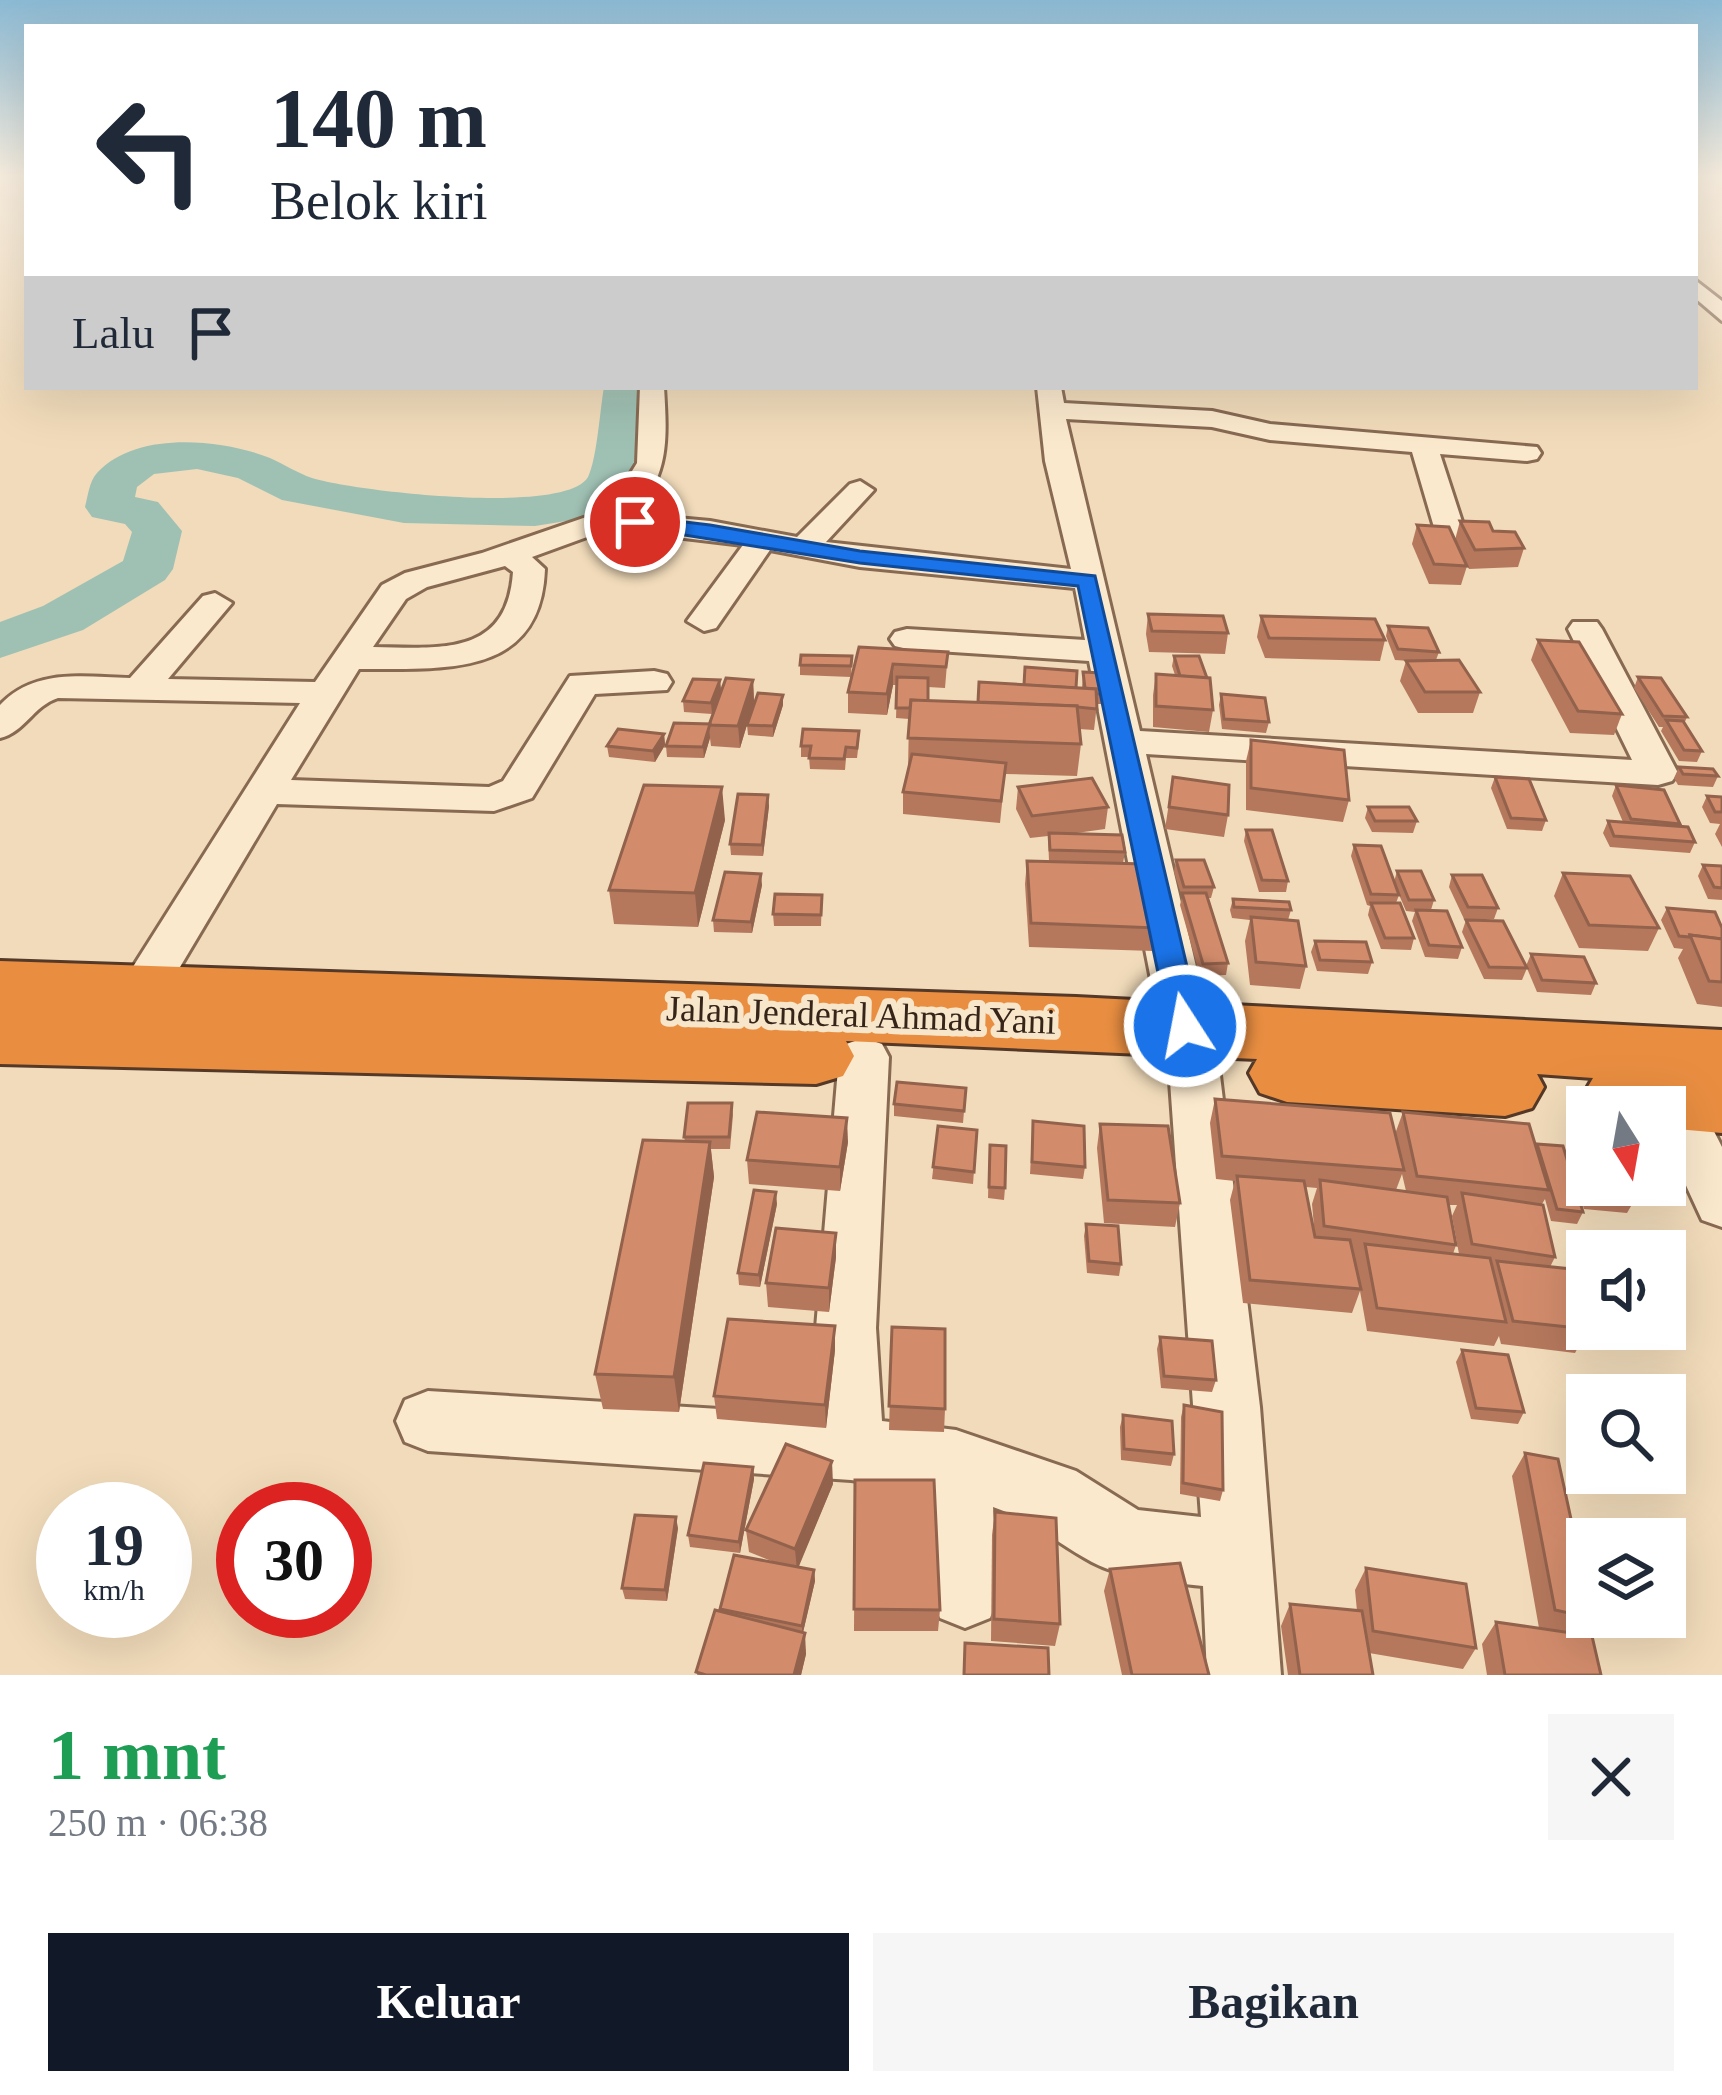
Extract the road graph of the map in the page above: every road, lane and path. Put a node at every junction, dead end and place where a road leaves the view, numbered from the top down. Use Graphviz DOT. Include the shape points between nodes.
graph roads {
  1 [pos="1708,279"];
  2 [pos="1722,314"];
  3 [pos="652,390"];
  4 [pos="1050,398"];
  5 [pos="1423,444"];
  6 [pos="1527,453"];
  7 [pos="860,490"];
  8 [pos="606,520"];
  9 [pos="1451,534"];
  10 [pos="762,540"];
  11 [pos="804,548"];
  12 [pos="509,554"];
  13 [pos="1087,580"];
  14 [pos="215,603"];
  15 [pos="704,621"];
  16 [pos="1585,629"];
  17 [pos="907,639"];
  18 [pos="1105,652"];
  19 [pos="349,658"];
  20 [pos="654,682"];
  21 [pos="139,690"];
  22 [pos="326,693"];
  23 [pos="0,727"];
  24 [pos="1122,741"];
  25 [pos="265,791"];
  26 [pos="0,986"];
  27 [pos="141,992"];
  28 [pos="0,1036"];
  29 [pos="1189,1047"];
  30 [pos="864,1057"];
  31 [pos="1705,1087"];
  32 [pos="1722,1204"];
  33 [pos="428,1421"];
  34 [pos="851,1449"];
  35 [pos="956,1462"];
  36 [pos="1238,1555"];
  37 [pos="965,1593"];
  38 [pos="1244,1675"];
  1 -- 2 [label="street"];
  3 -- 8 [label="street" via="649,474 635,500"];
  4 -- 5 [label="street" via="1270,432"];
  4 -- 13 [label="street"];
  5 -- 6 [label="street"];
  5 -- 9 [label="street"];
  7 -- 11 [label="street"];
  8 -- 10 [label="street"];
  8 -- 12 [label="street"];
  10 -- 11 [label="street"];
  10 -- 15 [label="street"];
  11 -- 13 [label="street"];
  12 -- 19 [label="street" via="407,583"];
  12 -- 19 [label="street" via="529,569 530,580 501,643 460,655"];
  13 -- 18 [label="street"];
  14 -- 21 [label="street"];
  16 -- 24 [label="street" via="1658,772"];
  17 -- 18 [label="street"];
  18 -- 24 [label="street"];
  19 -- 22 [label="street"];
  20 -- 25 [label="street" via="583,684 518,789 494,799"];
  21 -- 22 [label="street"];
  21 -- 23 [label="street" via="41,689"];
  22 -- 25 [label="street"];
  24 -- 29 [label="street"];
  25 -- 27 [label="street"];
  26 -- 27 [label="highway, Jalan Jenderal Ahmad Yani"];
  27 -- 29 [label="highway, Jalan Jenderal Ahmad Yani"];
  28 -- 30 [label="highway, Jalan Jenderal Ahmad Yani"];
  29 -- 30 [label="highway, Jalan Jenderal Ahmad Yani"];
  29 -- 31 [label="highway, Jalan Jenderal Ahmad Yani"];
  29 -- 36 [label="street"];
  30 -- 34 [label="street" via="846,1328"];
  31 -- 32 [label="street"];
  33 -- 34 [label="street"];
  34 -- 35 [label="street"];
  35 -- 36 [label="street" via="1052,1494 1138,1545"];
  35 -- 37 [label="street"];
  36 -- 38 [label="street"];
}
